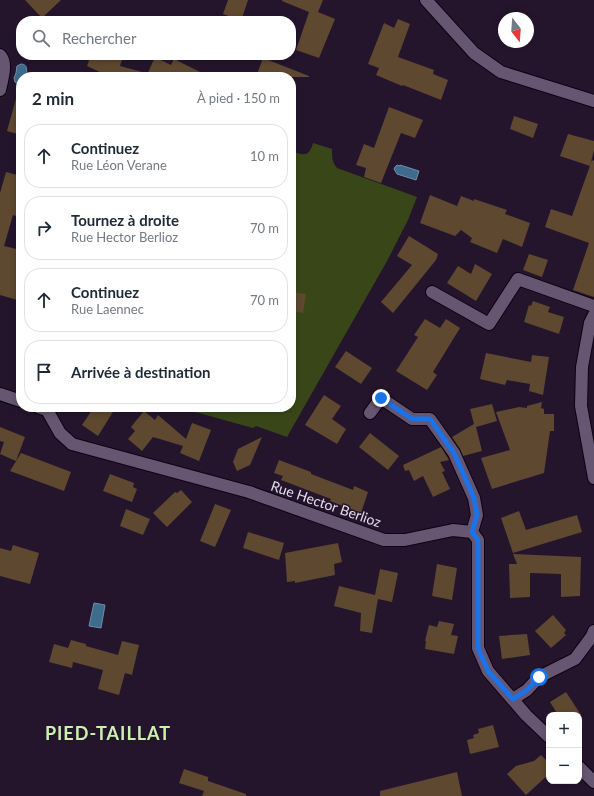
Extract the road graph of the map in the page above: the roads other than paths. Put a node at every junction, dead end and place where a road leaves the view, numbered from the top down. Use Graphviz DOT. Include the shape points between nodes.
graph roads {
  1 [pos="426,0"];
  2 [pos="0,55"];
  3 [pos="0,90"];
  4 [pos="594,102"];
  5 [pos="432,292"];
  6 [pos="594,306"];
  7 [pos="594,315"];
  8 [pos="0,394"];
  9 [pos="16,400"];
  10 [pos="48,412"];
  11 [pos="370,413"];
  12 [pos="594,478"];
  13 [pos="472,532"];
  14 [pos="594,631"];
  15 [pos="513,699"];
  16 [pos="546,734"];
  17 [pos="582,770"];
  18 [pos="594,782"];
  1 -- 4 [label="street" via="474,53 501,72"];
  2 -- 3 [label="street" via="4,66"];
  5 -- 6 [label="street" via="489,324 518,279"];
  7 -- 12 [label="street" via="590,323 582,368 581,406"];
  8 -- 9 [label="street"];
  10 -- 13 [label="street, Rue Hector Berlioz" via="60,433 72,444 249,492 384,540 405,540 453,530"];
  11 -- 13 [label="street" via="381,398 412,419 430,419 454,453 474,498 477,515"];
  13 -- 15 [label="street" via="478,540 478,648 488,671"];
  14 -- 15 [label="street" via="575,659 539,677 527,690"];
  15 -- 16 [label="street"];
  17 -- 18 [label="street"];
}
